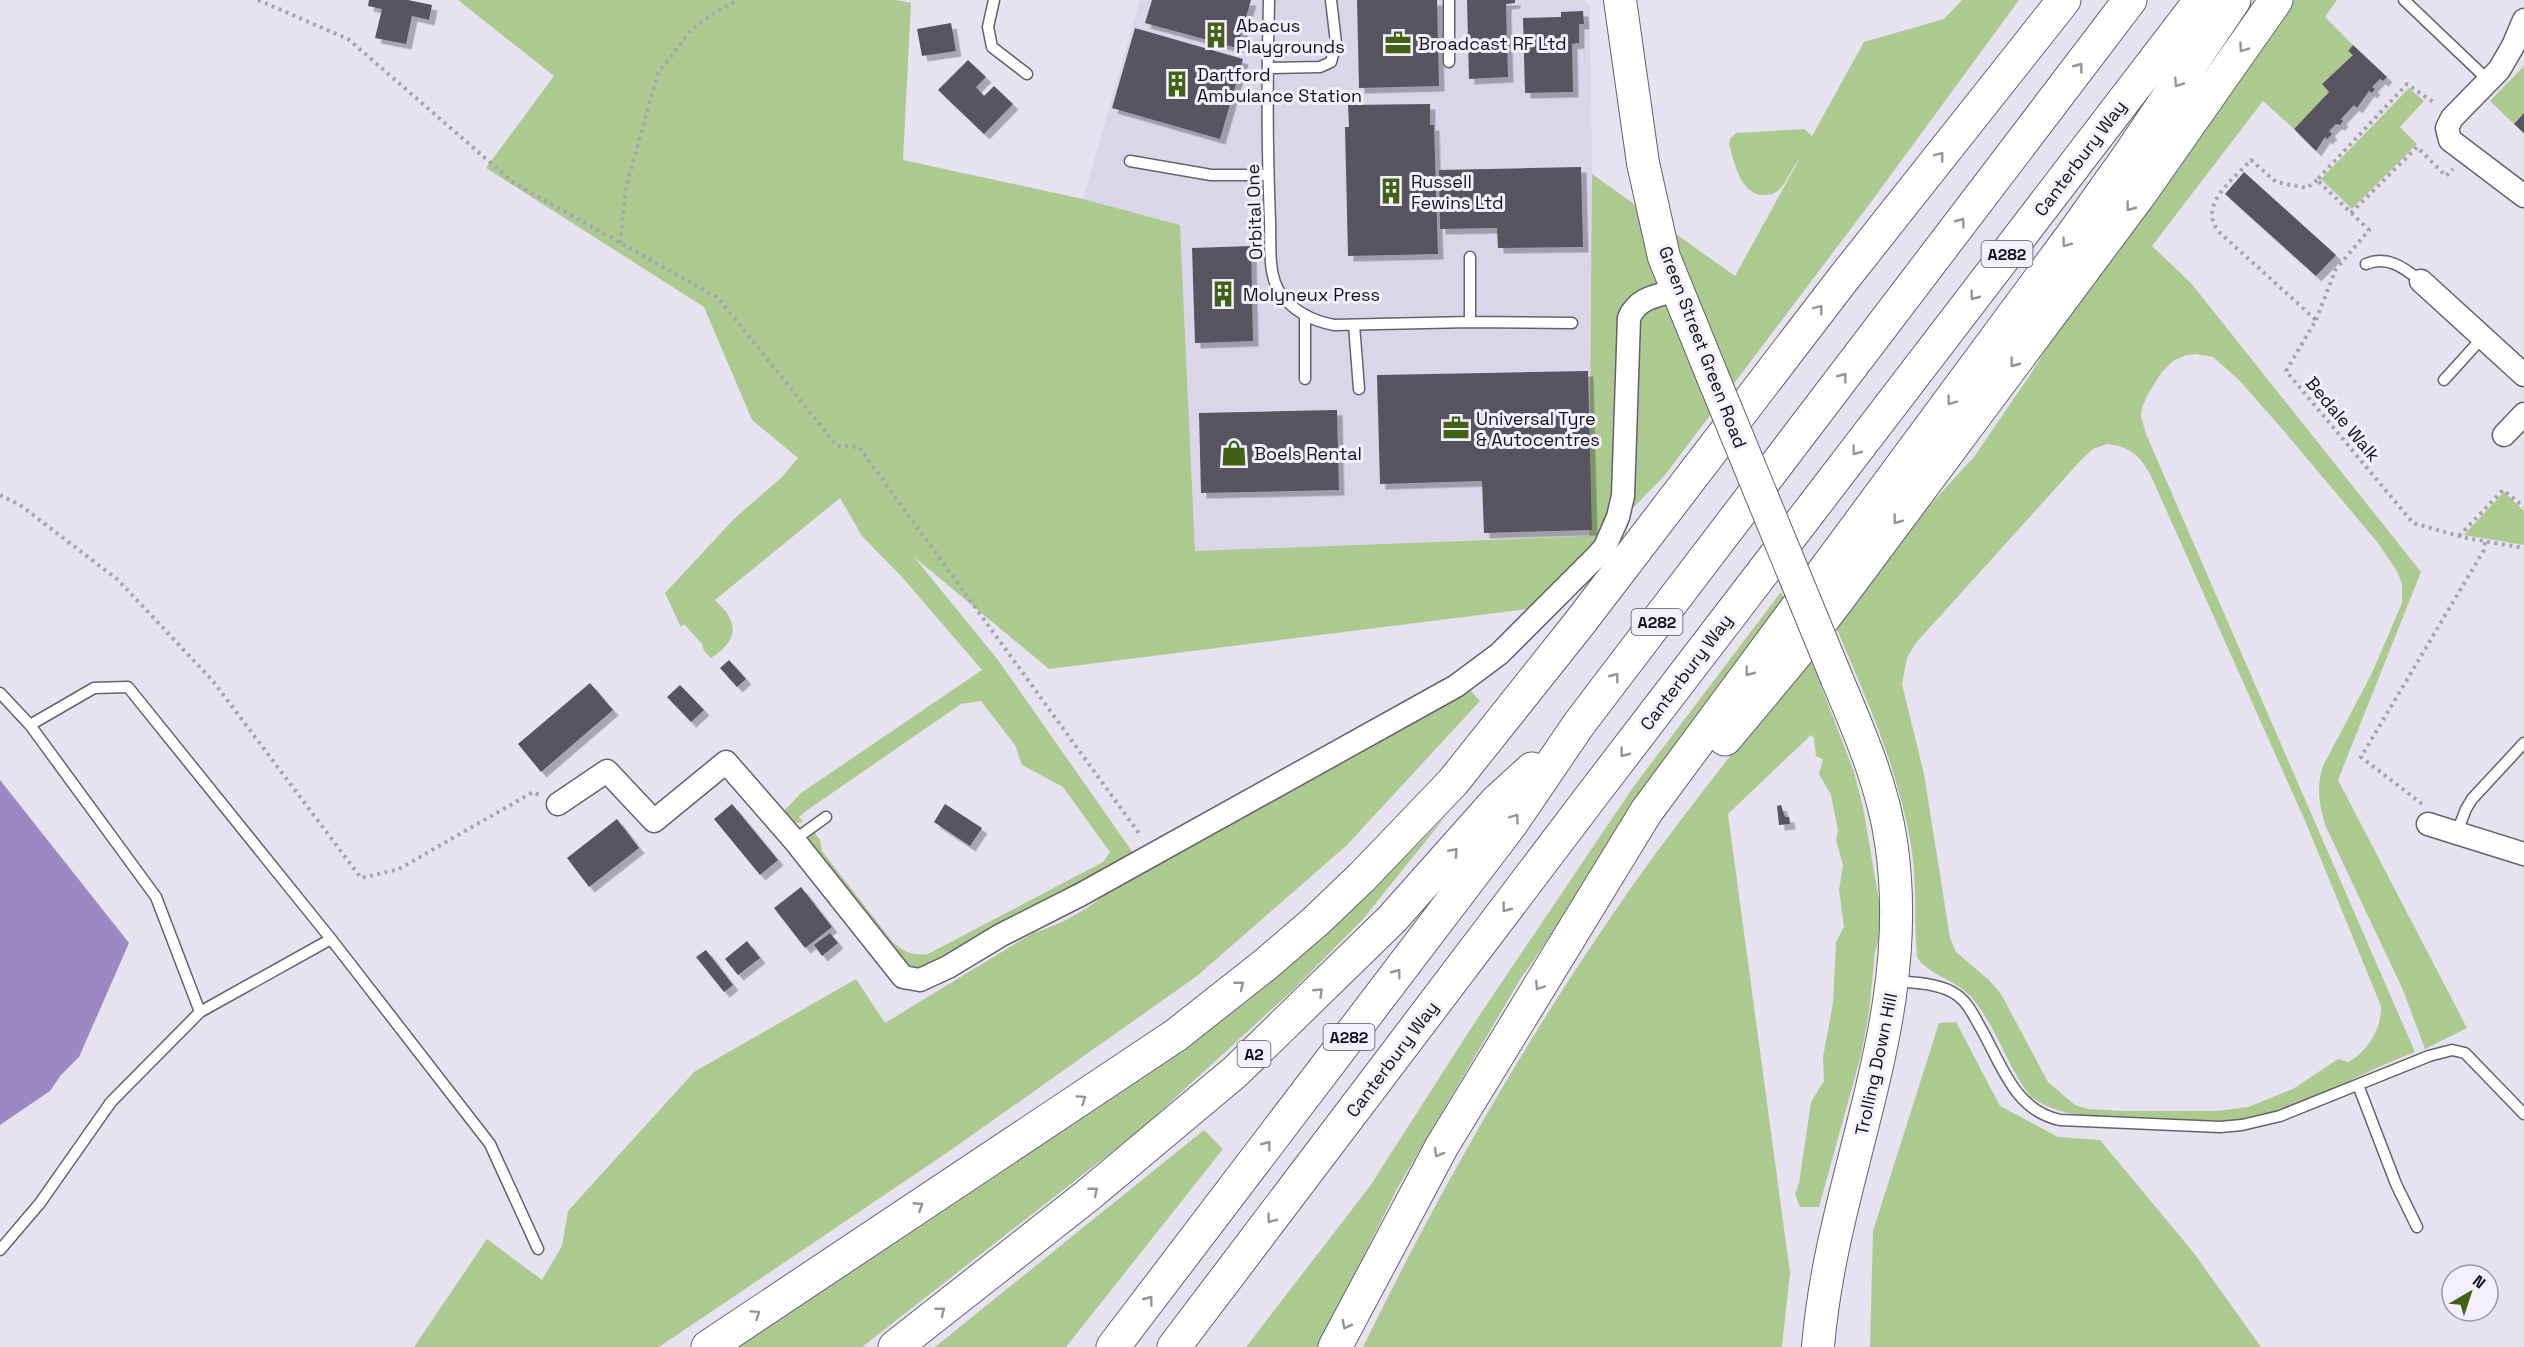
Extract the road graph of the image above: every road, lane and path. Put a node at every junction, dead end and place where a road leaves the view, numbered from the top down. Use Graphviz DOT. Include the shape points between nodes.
graph roads {
  1 [pos="258,0"];
  2 [pos="738,0"];
  3 [pos="994,0"];
  4 [pos="1269,0"];
  5 [pos="1331,0"];
  6 [pos="1449,0"];
  7 [pos="1620,0"];
  8 [pos="2064,0"];
  9 [pos="2130,0"];
  10 [pos="2201,0"];
  11 [pos="2234,0"];
  12 [pos="2277,0"];
  13 [pos="2404,0"];
  14 [pos="2524,20"];
  15 [pos="1449,62"];
  16 [pos="1268,68"];
  17 [pos="1027,74"];
  18 [pos="2489,81"];
  19 [pos="2441,105"];
  20 [pos="2416,147"];
  21 [pos="1130,160"];
  22 [pos="1268,175"];
  23 [pos="2317,180"];
  24 [pos="2524,196"];
  25 [pos="2351,213"];
  26 [pos="620,243"];
  27 [pos="1470,257"];
  28 [pos="2366,264"];
  29 [pos="2421,281"];
  30 [pos="1677,290"];
  31 [pos="1305,316"];
  32 [pos="2316,320"];
  33 [pos="1470,322"];
  34 [pos="1572,322"];
  35 [pos="1354,325"];
  36 [pos="2483,338"];
  37 [pos="2524,375"];
  38 [pos="1305,379"];
  39 [pos="2444,380"];
  40 [pos="1359,389"];
  41 [pos="2524,414"];
  42 [pos="2505,435"];
  43 [pos="0,495"];
  44 [pos="2524,507"];
  45 [pos="2459,536"];
  46 [pos="2485,542"];
  47 [pos="2524,548"];
  48 [pos="1837,679"];
  49 [pos="0,693"];
  50 [pos="1579,724"];
  51 [pos="30,725"];
  52 [pos="2524,743"];
  53 [pos="558,804"];
  54 [pos="2427,815"];
  55 [pos="826,817"];
  56 [pos="2457,832"];
  57 [pos="795,840"];
  58 [pos="1152,854"];
  59 [pos="2524,854"];
  60 [pos="1571,937"];
  61 [pos="331,939"];
  62 [pos="1894,981"];
  63 [pos="200,1012"];
  64 [pos="2358,1085"];
  65 [pos="2524,1114"];
  66 [pos="2417,1227"];
  67 [pos="538,1249"];
  68 [pos="0,1250"];
  69 [pos="708,1347"];
  70 [pos="895,1347"];
  71 [pos="1113,1347"];
  72 [pos="1174,1347"];
  73 [pos="1335,1347"];
  74 [pos="1818,1347"];
  1 -- 26 [label="path" via="348,39 514,183"];
  2 -- 26 [label="path" via="691,30 658,73 626,186"];
  3 -- 17 [label="lane" via="988,27 992,46"];
  4 -- 16 [label="lane, Orbital One"];
  5 -- 16 [label="lane" via="1336,43 1331,62 1320,67"];
  6 -- 15 [label="lane"];
  7 -- 30 [label="main road, Green Street Green Road" via="1643,163 1664,257"];
  69 -- 8 [label="highway, one-way" via="1176,1035 1266,964 1362,877 1461,773"];
  50 -- 9 [label="highway, A282, one-way"];
  10 -- 72 [label="highway, Canterbury Way / A282, one-way"];
  11 -- 60 [label="highway, one-way" via="2086,215 1646,812"];
  12 -- 60 [label="highway, one-way" via="2140,194 1843,593"];
  13 -- 18 [label="lane"];
  14 -- 18 [label="street" via="2509,54"];
  16 -- 22 [label="lane, Orbital One"];
  18 -- 24 [label="street" via="2452,118 2447,134"];
  19 -- 23 [label="path" via="2430,102 2408,84"];
  20 -- 25 [label="path"];
  21 -- 22 [label="lane" via="1211,175"];
  22 -- 31 [label="lane, Orbital One" via="1274,279 1280,293"];
  23 -- 25 [label="path"];
  23 -- 32 [label="path" via="2307,188 2276,182 2251,160 2216,199 2211,211 2213,225"];
  25 -- 32 [label="path" via="2369,230 2336,269"];
  26 -- 58 [label="path" via="718,298 837,446 859,447"];
  27 -- 33 [label="lane"];
  28 -- 29 [label="lane" via="2383,260 2394,263"];
  29 -- 36 [label="street"];
  30 -- 48 [label="main road, Green Street Green Road, bridge"];
  30 -- 58 [label="street" via="1642,300 1629,318 1623,496 1605,547 1499,654 1456,686"];
  31 -- 35 [label="lane, Orbital One" via="1334,326"];
  31 -- 38 [label="lane"];
  32 -- 45 [label="path, Bedale Walk" via="2286,371 2414,523"];
  33 -- 34 [label="lane, Orbital One"];
  33 -- 35 [label="lane, Orbital One"];
  35 -- 40 [label="lane"];
  36 -- 37 [label="street"];
  36 -- 39 [label="lane"];
  41 -- 42 [label="street"];
  43 -- 53 [label="path" via="20,505 117,579 213,681 361,878 399,869 533,792"];
  44 -- 45 [label="path" via="2502,490"];
  45 -- 46 [label="path, Bedale Walk"];
  46 -- 47 [label="path, Bedale Walk"];
  46 -- 54 [label="path" via="2484,550 2361,757"];
  48 -- 62 [label="main road, Trolling Down Hill" via="1876,783 1892,843"];
  49 -- 51 [label="lane"];
  70 -- 50 [label="highway, A2, one-way" via="1096,1189 1236,1072 1392,919 1496,802"];
  71 -- 50 [label="highway, A282, one-way" via="1511,824"];
  51 -- 61 [label="lane" via="94,688 128,687"];
  51 -- 63 [label="lane" via="156,897"];
  52 -- 56 [label="lane" via="2472,799"];
  53 -- 57 [label="street" via="607,771 654,821 726,762"];
  54 -- 56 [label="street"];
  55 -- 57 [label="lane"];
  56 -- 59 [label="street"];
  57 -- 58 [label="street" via="896,969 904,978 915,981"];
  60 -- 73 [label="highway, one-way" via="1442,1146"];
  61 -- 63 [label="lane"];
  61 -- 67 [label="lane" via="490,1144"];
  62 -- 64 [label="lane" via="1940,987 1960,998 1976,1018 2021,1098 2032,1110 2052,1118 2084,1123 2236,1126 2280,1116"];
  62 -- 74 [label="main road, Trolling Down Hill" via="1878,1068 1827,1266"];
  63 -- 68 [label="lane" via="111,1102 40,1203"];
  64 -- 65 [label="lane" via="2429,1056 2459,1050"];
  64 -- 66 [label="lane"];
}
